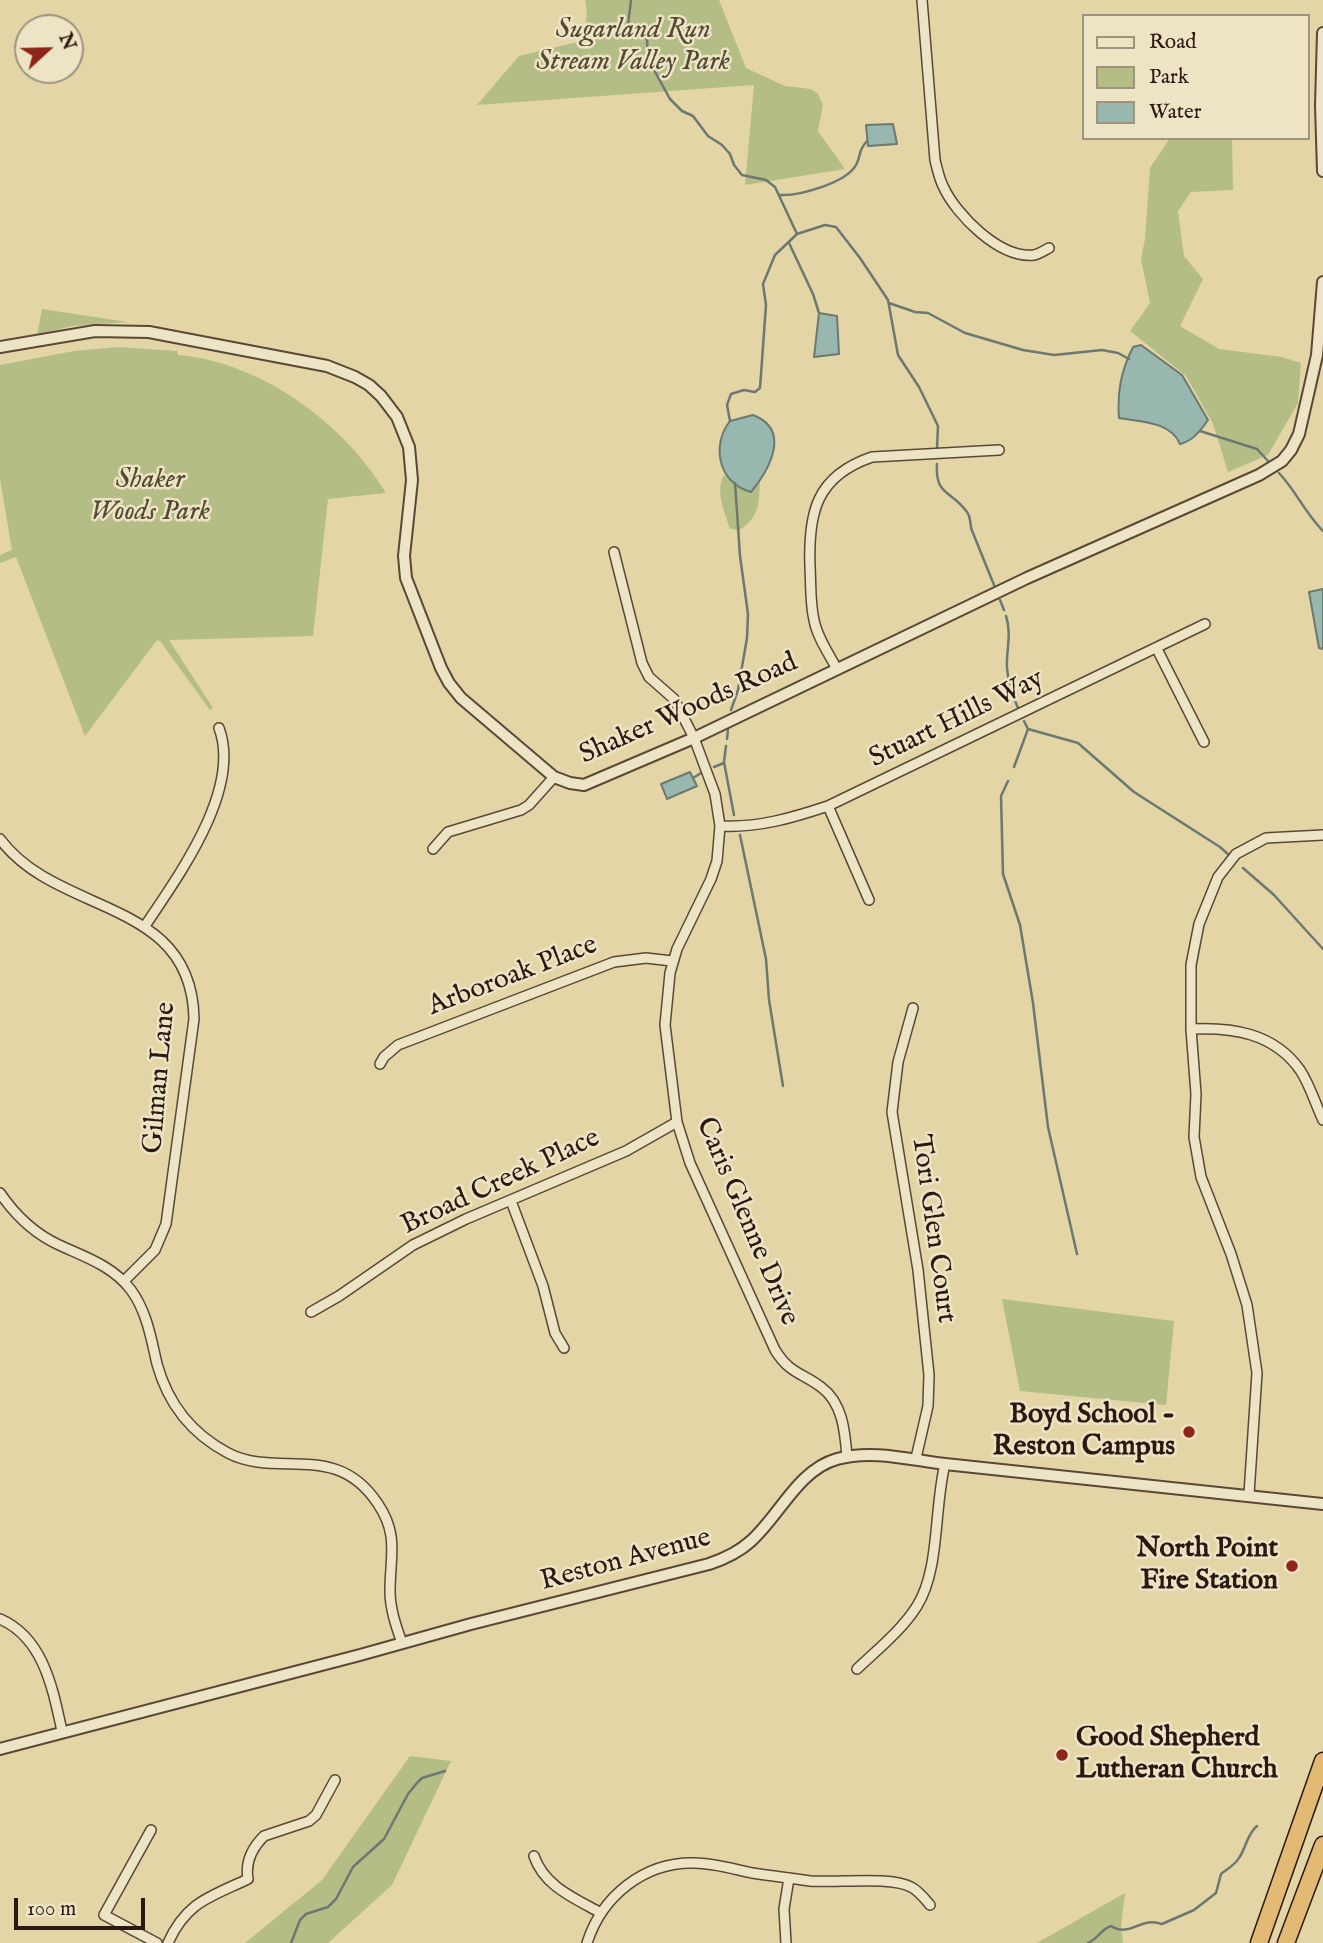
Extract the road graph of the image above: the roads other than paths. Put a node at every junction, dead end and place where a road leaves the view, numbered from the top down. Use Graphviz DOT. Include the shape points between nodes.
graph roads {
  1 [pos="922,0"];
  2 [pos="1323,33"];
  3 [pos="1323,171"];
  4 [pos="1049,248"];
  5 [pos="1323,282"];
  6 [pos="0,347"];
  7 [pos="999,450"];
  8 [pos="614,552"];
  9 [pos="1205,624"];
  10 [pos="1157,649"];
  11 [pos="836,668"];
  12 [pos="219,727"];
  13 [pos="694,738"];
  14 [pos="1204,741"];
  15 [pos="554,777"];
  16 [pos="828,806"];
  17 [pos="720,825"];
  18 [pos="1323,835"];
  19 [pos="0,839"];
  20 [pos="433,849"];
  21 [pos="869,900"];
  22 [pos="145,926"];
  23 [pos="672,961"];
  24 [pos="913,1008"];
  25 [pos="1191,1029"];
  26 [pos="380,1064"];
  27 [pos="1323,1120"];
  28 [pos="677,1122"];
  29 [pos="0,1193"];
  30 [pos="511,1201"];
  31 [pos="124,1281"];
  32 [pos="311,1312"];
  33 [pos="564,1348"];
  34 [pos="848,1457"];
  35 [pos="916,1458"];
  36 [pos="945,1464"];
  37 [pos="1249,1494"];
  38 [pos="1323,1504"];
  39 [pos="0,1619"];
  40 [pos="402,1643"];
  41 [pos="858,1669"];
  42 [pos="62,1731"];
  43 [pos="0,1749"];
  44 [pos="1323,1761"];
  45 [pos="335,1780"];
  46 [pos="151,1830"];
  47 [pos="1323,1845"];
  48 [pos="534,1856"];
  49 [pos="789,1878"];
  50 [pos="930,1905"];
  51 [pos="601,1913"];
  52 [pos="157,1943"];
  53 [pos="167,1943"];
  54 [pos="587,1943"];
  55 [pos="786,1943"];
  56 [pos="1259,1943"];
  57 [pos="1286,1943"];
  1 -- 4 [label="street" via="935,160 942,184 971,227 990,240 1014,252 1035,255"];
  2 -- 3 [label="street"];
  5 -- 11 [label="street, Shaker Woods Road" via="1317,355 1305,414 1295,444 1282,461"];
  6 -- 15 [label="street, Shaker Woods Road" via="95,331 149,332 327,366 369,385 397,417 409,447 412,480 404,568 441,668 461,698"];
  7 -- 11 [label="street" via="872,457 843,470 829,483 812,514 809,536 814,621"];
  8 -- 13 [label="street, Caris Glenne Drive" via="644,667 674,699"];
  9 -- 10 [label="street, Stuart Hills Way"];
  10 -- 14 [label="street"];
  10 -- 16 [label="street, Stuart Hills Way"];
  11 -- 13 [label="street, Shaker Woods Road"];
  12 -- 22 [label="street" via="225,757 208,819"];
  13 -- 15 [label="street, Shaker Woods Road" via="593,783"];
  13 -- 17 [label="street, Caris Glenne Drive" via="715,794"];
  15 -- 20 [label="street" via="522,810 448,832"];
  16 -- 17 [label="street, Stuart Hills Way" via="784,821"];
  16 -- 21 [label="street"];
  17 -- 23 [label="street, Caris Glenne Drive" via="711,879"];
  18 -- 25 [label="street" via="1266,838 1236,854 1218,877 1199,924 1191,965"];
  19 -- 22 [label="street, Gilman Lane" via="48,880"];
  22 -- 31 [label="street, Gilman Lane" via="181,964 191,989 194,1019 166,1224 155,1250"];
  23 -- 26 [label="street, Arboroak Place" via="630,958 601,966 398,1045"];
  23 -- 28 [label="street, Caris Glenne Drive" via="665,1026"];
  24 -- 35 [label="street, Tori Glen Court" via="898,1062 892,1112 918,1270 929,1375 928,1406"];
  25 -- 27 [label="street" via="1221,1027 1271,1042 1299,1068"];
  25 -- 37 [label="street" via="1194,1137 1201,1177 1231,1254 1251,1330 1256,1373"];
  28 -- 30 [label="street, Broad Creek Place" via="626,1151"];
  28 -- 34 [label="street, Caris Glenne Drive" via="690,1163 775,1350 792,1371 822,1388 836,1404"];
  29 -- 31 [label="street" via="32,1228"];
  30 -- 32 [label="street, Broad Creek Place" via="413,1245"];
  30 -- 33 [label="street"];
  31 -- 40 [label="street" via="144,1313 172,1401 201,1435 241,1458 326,1466 357,1481 374,1499 393,1543 391,1607"];
  34 -- 35 [label="street, Reston Avenue"];
  34 -- 40 [label="street, Reston Avenue" via="813,1472 751,1540 724,1559"];
  35 -- 36 [label="street, Reston Avenue"];
  36 -- 37 [label="street, Reston Avenue"];
  36 -- 41 [label="street" via="924,1592 909,1616"];
  37 -- 38 [label="street, Reston Avenue"];
  39 -- 42 [label="street" via="23,1635 46,1669"];
  40 -- 42 [label="street, Reston Avenue"];
  42 -- 43 [label="street, Reston Avenue"];
  44 -- 56 [label="highway"];
  45 -- 53 [label="street" via="316,1815 301,1826 264,1836 247,1861 248,1879 188,1910"];
  46 -- 52 [label="street" via="104,1915"];
  47 -- 57 [label="highway"];
  48 -- 51 [label="street" via="542,1875 552,1884"];
  49 -- 50 [label="street" via="905,1884"];
  49 -- 51 [label="street" via="708,1863 678,1864 632,1881"];
  49 -- 55 [label="street"];
  51 -- 54 [label="street"];
}
